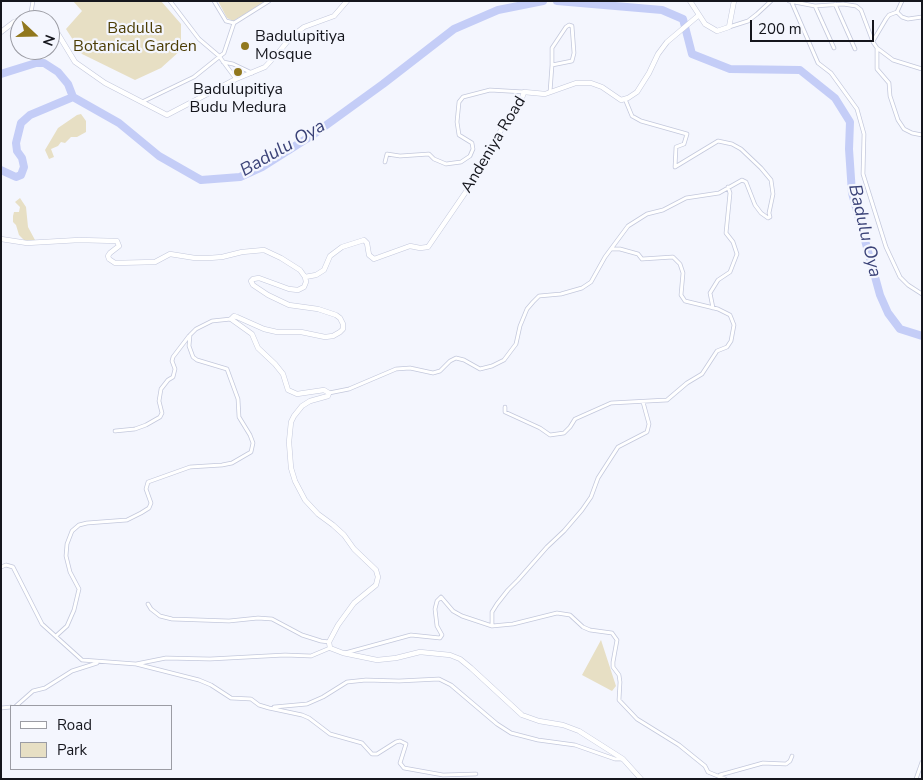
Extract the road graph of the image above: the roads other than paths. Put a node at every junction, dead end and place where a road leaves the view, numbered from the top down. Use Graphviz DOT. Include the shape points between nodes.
graph roads {
  1 [pos="170,1"];
  2 [pos="214,1"];
  3 [pos="269,1"];
  4 [pos="347,1"];
  5 [pos="690,1"];
  6 [pos="734,1"];
  7 [pos="771,1"];
  8 [pos="902,1"];
  9 [pos="790,2"];
  10 [pos="835,4"];
  11 [pos="815,6"];
  12 [pos="897,12"];
  13 [pos="699,15"];
  14 [pos="922,17"];
  15 [pos="234,23"];
  16 [pos="729,27"];
  17 [pos="60,37"];
  18 [pos="873,42"];
  19 [pos="834,48"];
  20 [pos="877,48"];
  21 [pos="855,49"];
  22 [pos="218,56"];
  23 [pos="222,62"];
  24 [pos="552,65"];
  25 [pos="922,69"];
  26 [pos="252,73"];
  27 [pos="236,79"];
  28 [pos="524,92"];
  29 [pos="550,92"];
  30 [pos="625,99"];
  31 [pos="142,102"];
  32 [pos="922,135"];
  33 [pos="386,162"];
  34 [pos="728,187"];
  35 [pos="1,239"];
  36 [pos="612,250"];
  37 [pos="305,277"];
  38 [pos="922,294"];
  39 [pos="713,308"];
  40 [pos="230,319"];
  41 [pos="190,335"];
  42 [pos="329,393"];
  43 [pos="643,402"];
  44 [pos="504,407"];
  45 [pos="115,431"];
  46 [pos="1,566"];
  47 [pos="148,604"];
  48 [pos="492,626"];
  49 [pos="56,636"];
  50 [pos="329,642"];
  51 [pos="330,648"];
  52 [pos="343,653"];
  53 [pos="97,662"];
  54 [pos="136,664"];
  55 [pos="17,705"];
  56 [pos="269,708"];
  57 [pos="792,756"];
  58 [pos="623,759"];
  59 [pos="922,762"];
  60 [pos="476,774"];
  61 [pos="712,774"];
  62 [pos="641,779"];
  63 [pos="712,779"];
  64 [pos="724,779"];
  65 [pos="916,779"];
  1 -- 22 [label="street" via="199,39"];
  2 -- 15 [label="street" via="226,21"];
  3 -- 15 [label="street"];
  4 -- 26 [label="street" via="334,16 304,27 265,66"];
  5 -- 13 [label="street"];
  6 -- 16 [label="street"];
  7 -- 16 [label="street" via="748,21"];
  8 -- 12 [label="street"];
  9 -- 11 [label="street"];
  9 -- 38 [label="street" via="818,63 831,73 857,109 864,134 863,174 886,247 900,277"];
  10 -- 11 [label="street"];
  10 -- 18 [label="street" via="856,6 861,10"];
  10 -- 21 [label="street"];
  11 -- 19 [label="street"];
  12 -- 14 [label="street" via="908,19"];
  12 -- 18 [label="street" via="886,20"];
  13 -- 16 [label="street" via="705,24 717,31"];
  13 -- 30 [label="street" via="667,42 637,92"];
  15 -- 22 [label="street" via="224,53"];
  17 -- 31 [label="street" via="75,62 104,83"];
  18 -- 20 [label="street"];
  20 -- 25 [label="street" via="893,60"];
  20 -- 32 [label="street" via="877,70 889,82 898,120 904,129"];
  22 -- 23 [label="street"];
  22 -- 31 [label="street" via="194,77"];
  23 -- 26 [label="street"];
  23 -- 27 [label="street"];
  24 -- 24 [label="street" via="572,61 572,26 566,28 552,48"];
  24 -- 29 [label="street"];
  26 -- 27 [label="street"];
  27 -- 31 [label="street" via="167,116"];
  28 -- 29 [label="street, Andeniya Road"];
  28 -- 33 [label="street" via="490,90 463,97 459,102 457,122 460,135 472,143 473,149 470,156 461,162 446,164 429,154 387,154"];
  28 -- 37 [label="street, Andeniya Road" via="519,108 501,130 487,161 428,246 410,246 374,259 369,256 364,240 342,247 330,256 324,270"];
  29 -- 30 [label="street, Andeniya Road" via="576,83 591,83 621,100"];
  30 -- 34 [label="street" via="632,116 687,134 684,144 676,147 675,167 718,141 741,149 771,180 770,217 755,205 746,182 742,180"];
  34 -- 36 [label="street" via="719,193 686,198 647,214 628,226"];
  34 -- 39 [label="street" via="726,233 737,254 730,272 718,280 710,293"];
  35 -- 37 [label="street" via="27,243 117,241 119,246 108,256 115,263 155,262 170,254 209,258 264,250 300,270"];
  36 -- 39 [label="street" via="638,254 642,259 673,257 683,273 681,295 685,301"];
  36 -- 42 [label="street" via="591,282 582,288 539,296 533,302 520,326 516,344 504,360 480,369 456,358 434,374 410,368 396,369 349,389"];
  37 -- 40 [label="street" via="304,287 298,290 289,290 259,278 251,281 268,295 289,305 336,315 343,324 340,332 324,337 301,332 277,332 237,316"];
  39 -- 43 [label="street" via="730,315 734,325 727,347 717,351 702,374 667,400"];
  40 -- 41 [label="street" via="212,321"];
  40 -- 42 [label="street" via="252,334 258,348 283,374 288,390 297,394 324,390"];
  41 -- 45 [label="street" via="172,357 175,369 173,377 161,389 160,417 146,426"];
  41 -- 49 [label="street" via="193,357 227,368 238,399 239,417 250,435 253,448 232,463 190,468 148,482 149,508 127,520 87,523 72,531 66,556 79,589 67,626"];
  42 -- 50 [label="street" via="302,406 294,416 289,442 291,468 305,500 344,535 376,570 378,577 376,586 354,603"];
  43 -- 44 [label="street" via="611,403 575,418 564,433 550,434 505,412"];
  43 -- 48 [label="street" via="649,424 647,432 618,447 582,510 497,604 492,612"];
  46 -- 49 [label="street" via="13,567 42,624"];
  47 -- 50 [label="street" via="160,616 172,619 272,619 302,635"];
  48 -- 52 [label="street" via="452,611 441,598 435,609 440,638 411,635"];
  48 -- 61 [label="street" via="557,613 570,615 590,630 612,632 616,640 613,667 619,675 619,700 637,718 669,737"];
  49 -- 53 [label="street" via="82,660"];
  50 -- 51 [label="street"];
  51 -- 52 [label="street"];
  51 -- 54 [label="street" via="311,656 166,658"];
  52 -- 58 [label="street" via="377,660 420,652 450,655 460,659 522,715 579,731"];
  53 -- 54 [label="street"];
  53 -- 55 [label="street" via="33,691"];
  54 -- 56 [label="street" via="199,680 231,698 251,699"];
  56 -- 58 [label="street" via="307,704 347,682 439,679 452,685 511,733"];
  56 -- 60 [label="street" via="309,718 330,734 362,743 372,754 400,741 406,744 400,763 404,768 443,775"];
  57 -- 61 [label="street" via="786,764 762,763 722,776"];
  58 -- 62 [label="street"];
  59 -- 65 [label="street"];
  61 -- 63 [label="street"];
  61 -- 64 [label="street"];
}
